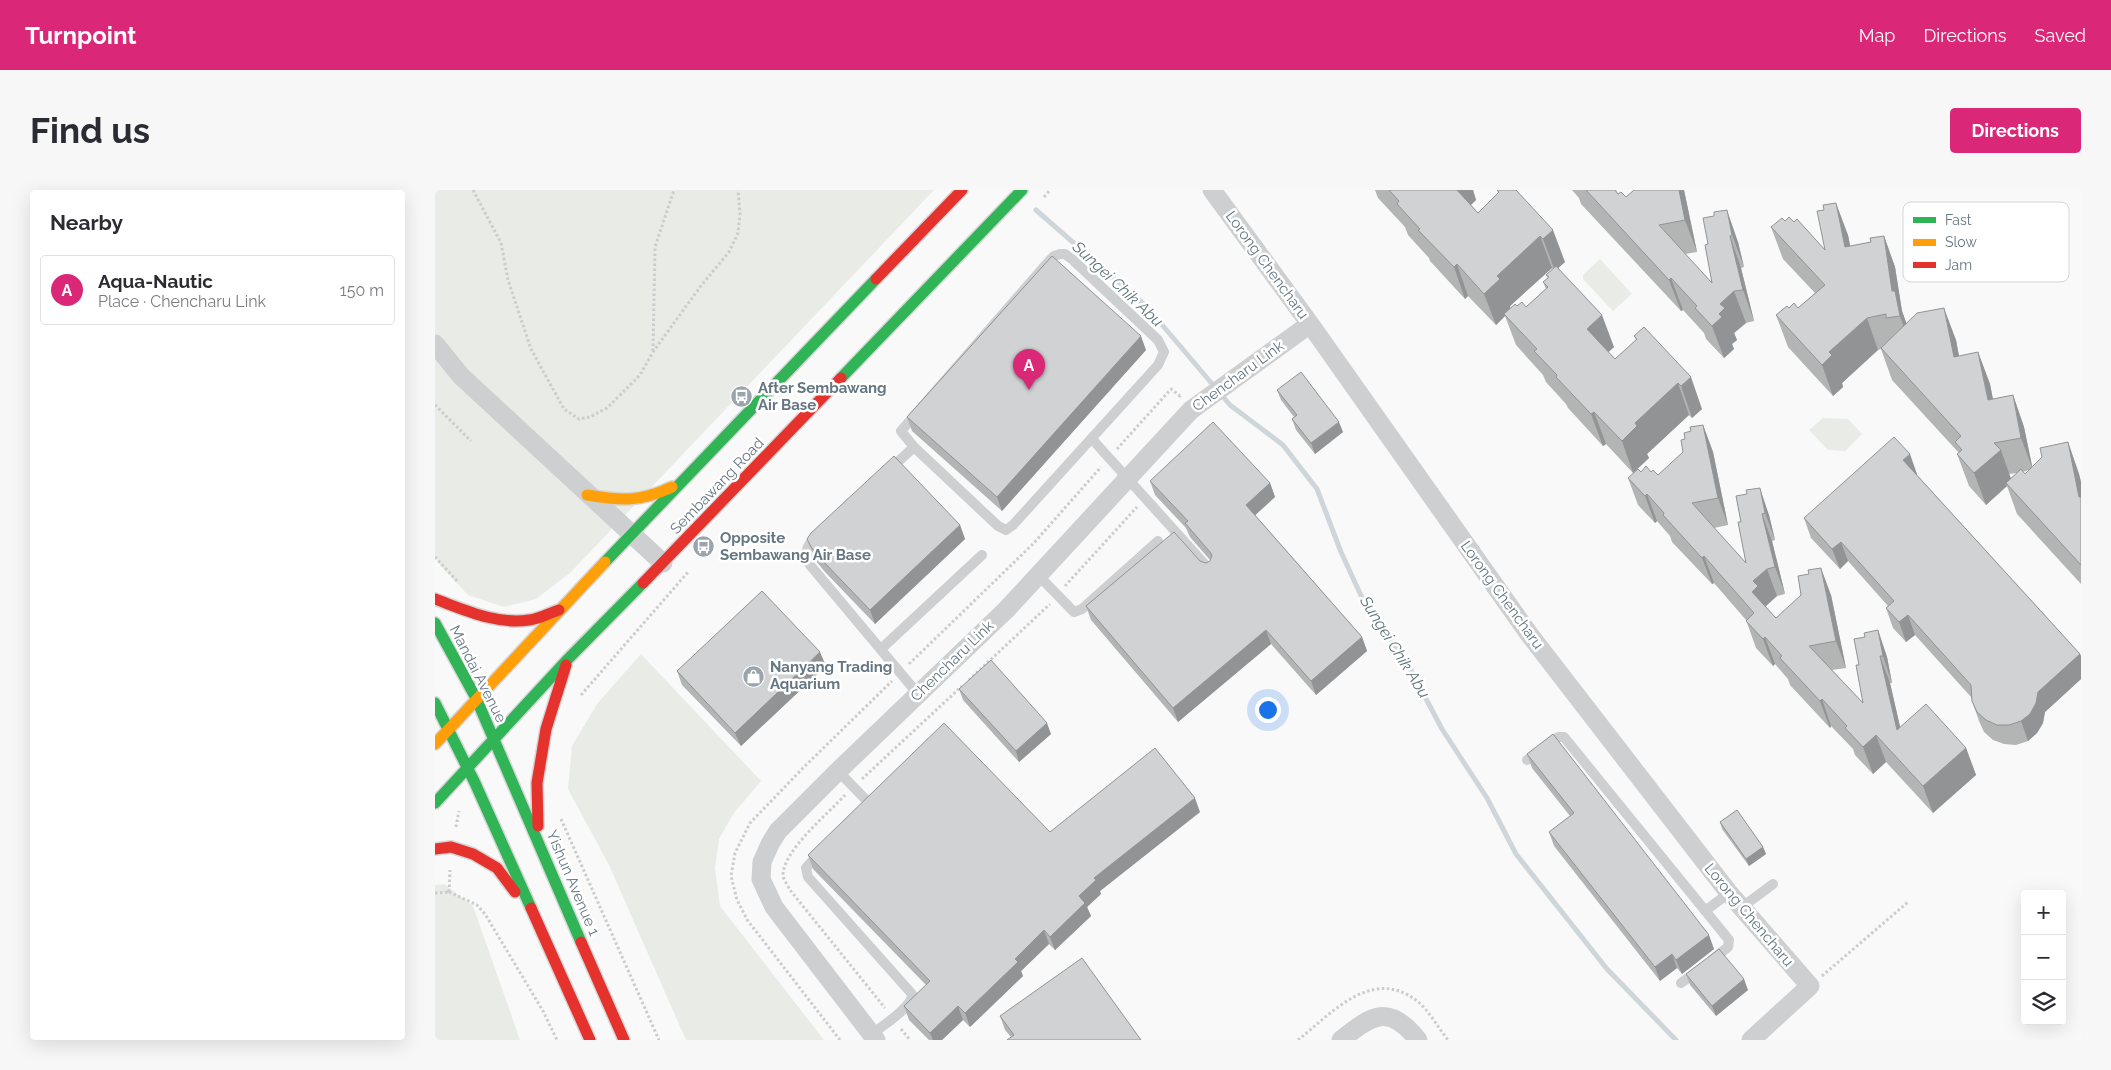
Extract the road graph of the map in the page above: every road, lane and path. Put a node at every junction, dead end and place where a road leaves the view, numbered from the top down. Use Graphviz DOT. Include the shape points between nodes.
graph roads {
  1 [pos="473,190"];
  2 [pos="674,190"];
  3 [pos="738,190"];
  4 [pos="963,190"];
  5 [pos="1022,190"];
  6 [pos="1050,190"];
  7 [pos="1212,190"];
  8 [pos="1043,197"];
  9 [pos="1310,324"];
  10 [pos="435,344"];
  11 [pos="653,352"];
  12 [pos="435,405"];
  13 [pos="1092,439"];
  14 [pos="471,441"];
  15 [pos="914,447"];
  16 [pos="1127,478"];
  17 [pos="879,479"];
  18 [pos="679,484"];
  19 [pos="587,495"];
  20 [pos="1145,498"];
  21 [pos="823,530"];
  22 [pos="631,534"];
  23 [pos="1158,541"];
  24 [pos="982,555"];
  25 [pos="663,563"];
  26 [pos="694,564"];
  27 [pos="1210,570"];
  28 [pos="1038,575"];
  29 [pos="1061,592"];
  30 [pos="435,598"];
  31 [pos="1054,599"];
  32 [pos="563,608"];
  33 [pos="435,623"];
  34 [pos="881,649"];
  35 [pos="568,659"];
  36 [pos="918,694"];
  37 [pos="476,698"];
  38 [pos="577,699"];
  39 [pos="435,703"];
  40 [pos="449,728"];
  41 [pos="494,738"];
  42 [pos="435,744"];
  43 [pos="1527,760"];
  44 [pos="468,768"];
  45 [pos="838,770"];
  46 [pos="854,787"];
  47 [pos="869,803"];
  48 [pos="435,804"];
  49 [pos="559,815"];
  50 [pos="539,842"];
  51 [pos="830,842"];
  52 [pos="435,849"];
  53 [pos="1773,884"];
  54 [pos="1729,893"];
  55 [pos="435,894"];
  56 [pos="1909,902"];
  57 [pos="1741,908"];
  58 [pos="1705,911"];
  59 [pos="536,919"];
  60 [pos="1681,983"];
  61 [pos="1810,986"];
  62 [pos="893,1017"];
  63 [pos="874,1037"];
  64 [pos="557,1040"];
  65 [pos="590,1040"];
  66 [pos="624,1040"];
  67 [pos="659,1040"];
  68 [pos="910,1040"];
  69 [pos="1341,1040"];
  70 [pos="1418,1040"];
  71 [pos="1751,1040"];
  1 -- 11 [label="path" via="501,243 508,280 531,350 564,409 579,420 607,408 640,375"];
  2 -- 11 [label="path" via="655,247"];
  3 -- 11 [label="path" via="738,233 729,252"];
  4 -- 18 [label="main road, Sembawang Road"];
  5 -- 25 [label="main road, Sembawang Road"];
  6 -- 8 [label="path"];
  7 -- 9 [label="street, Lorong Chencharu"];
  9 -- 16 [label="street, Chencharu Link" via="1199,403"];
  9 -- 54 [label="street, Lorong Chencharu" via="1529,634"];
  10 -- 19 [label="street" via="461,376"];
  12 -- 14 [label="path"];
  13 -- 15 [label="lane" via="1007,530"];
  13 -- 15 [label="lane" via="1158,365 1164,352 1158,340 1073,260 1060,254 1049,261 903,426 901,433"];
  13 -- 16 [label="lane"];
  15 -- 17 [label="lane"];
  16 -- 20 [label="lane"];
  16 -- 28 [label="street, Chencharu Link"];
  18 -- 19 [label="main road" via="650,498 627,502"];
  18 -- 22 [label="main road, Sembawang Road"];
  19 -- 22 [label="street"];
  20 -- 27 [label="lane"];
  20 -- 29 [label="path"];
  21 -- 34 [label="lane" via="806,548 807,560"];
  22 -- 25 [label="street"];
  22 -- 32 [label="main road, Sembawang Road"];
  23 -- 28 [label="lane" via="1083,610 1075,612"];
  24 -- 34 [label="lane"];
  25 -- 35 [label="main road, Sembawang Road"];
  26 -- 38 [label="path"];
  28 -- 36 [label="street, Chencharu Link"];
  30 -- 32 [label="main road" via="473,613 507,621 531,620"];
  31 -- 46 [label="path"];
  32 -- 37 [label="main road, Sembawang Road"];
  33 -- 37 [label="main road, Mandai Avenue"];
  34 -- 36 [label="lane"];
  35 -- 41 [label="main road, Sembawang Road"];
  35 -- 50 [label="main road" via="546,729 537,782"];
  36 -- 45 [label="street, Chencharu Link"];
  37 -- 40 [label="main road, Sembawang Road"];
  37 -- 41 [label="main road, Mandai Avenue"];
  39 -- 40 [label="main road"];
  40 -- 42 [label="main road, Sembawang Road"];
  40 -- 44 [label="main road"];
  41 -- 44 [label="main road, Sembawang Road"];
  41 -- 50 [label="main road, Yishun Avenue 1"];
  43 -- 58 [label="lane" via="1558,737 1564,737"];
  44 -- 48 [label="main road, Sembawang Road"];
  44 -- 59 [label="main road"];
  45 -- 46 [label="lane"];
  45 -- 63 [label="street, Chencharu Link" via="778,831 762,862 761,879 774,907"];
  46 -- 47 [label="lane"];
  46 -- 62 [label="path" via="795,847 785,863 783,877 790,890"];
  49 -- 67 [label="path"];
  50 -- 66 [label="main road, Yishun Avenue 1"];
  51 -- 62 [label="lane" via="806,868 808,877 912,994 911,1002"];
  52 -- 59 [label="main road" via="451,848 473,854 497,868"];
  53 -- 57 [label="lane"];
  54 -- 57 [label="street, Lorong Chencharu"];
  54 -- 58 [label="lane"];
  55 -- 64 [label="path" via="449,892 477,906 485,914"];
  56 -- 61 [label="path"];
  57 -- 61 [label="street, Lorong Chencharu"];
  58 -- 60 [label="lane" via="1730,943"];
  59 -- 65 [label="main road"];
  61 -- 71 [label="street"];
  62 -- 63 [label="lane"];
  62 -- 68 [label="path"];
  69 -- 70 [label="street" via="1364,1022 1375,1017 1388,1017 1399,1022"];
}
